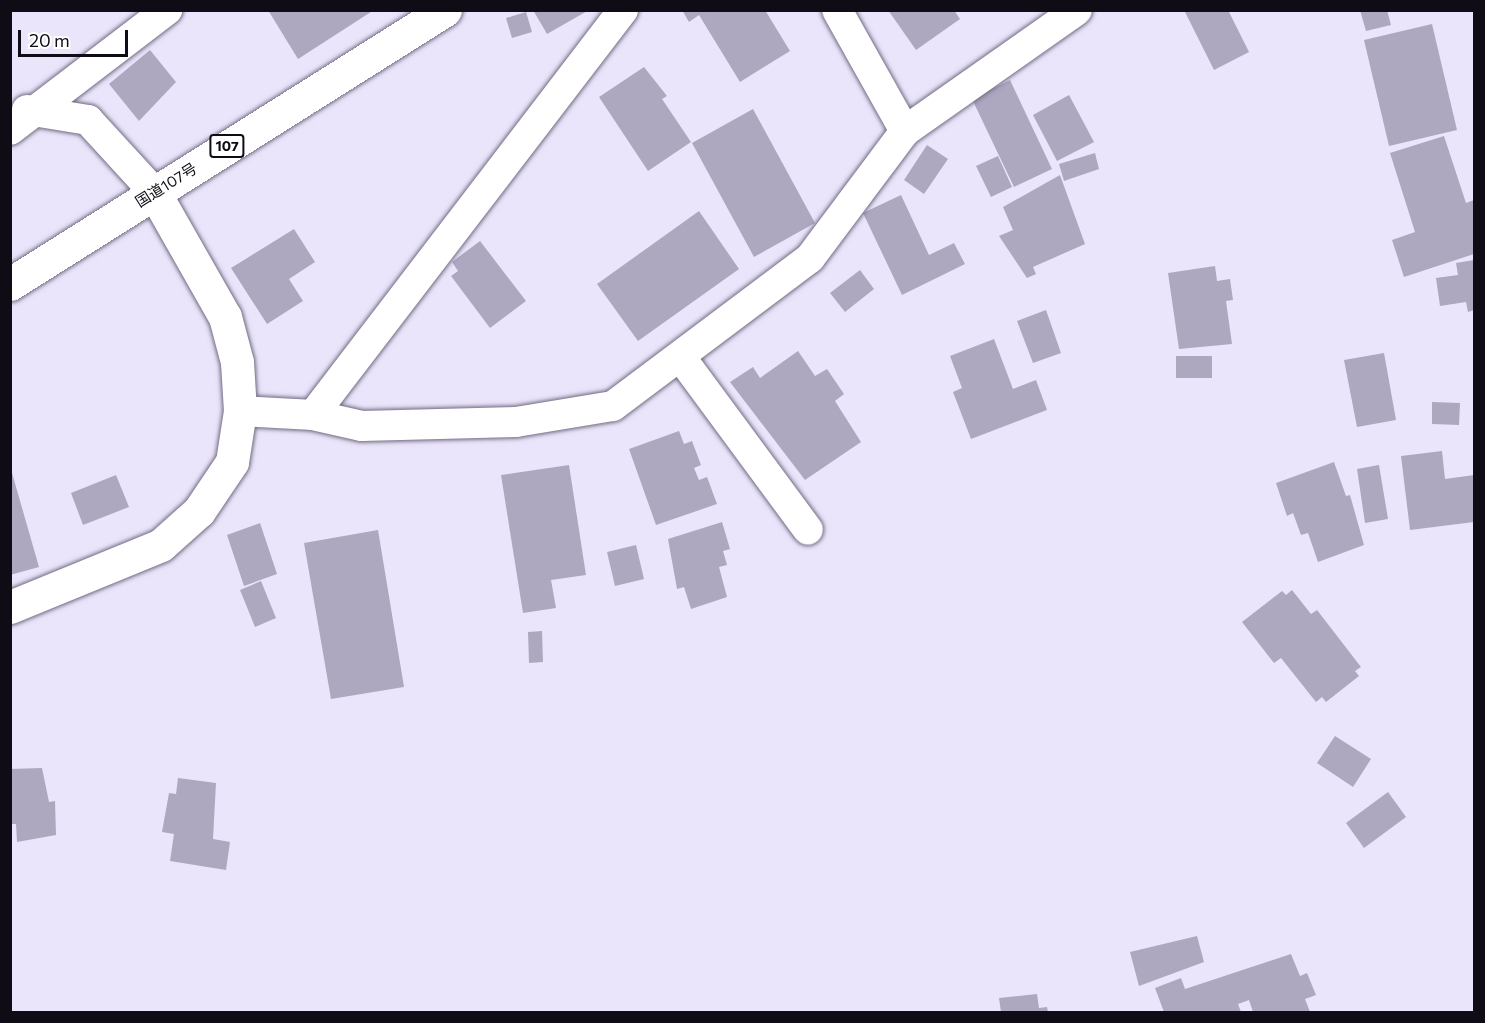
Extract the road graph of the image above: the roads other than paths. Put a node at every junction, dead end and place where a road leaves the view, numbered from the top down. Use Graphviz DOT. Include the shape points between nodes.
graph roads {
  1 [pos="167,10"];
  2 [pos="445,10"];
  3 [pos="623,10"];
  4 [pos="837,10"];
  5 [pos="1077,10"];
  6 [pos="18,114"];
  7 [pos="905,131"];
  8 [pos="154,192"];
  9 [pos="10,284"];
  10 [pos="682,359"];
  11 [pos="240,411"];
  12 [pos="313,415"];
  13 [pos="808,530"];
  14 [pos="10,607"];
  1 -- 6 [label="street"];
  2 -- 8 [label="main road, 国道107号 / 107"];
  3 -- 12 [label="street"];
  4 -- 7 [label="street"];
  5 -- 7 [label="street"];
  6 -- 8 [label="street" via="88,120"];
  7 -- 10 [label="street" via="810,258"];
  8 -- 9 [label="main road, 国道107号 / 107"];
  8 -- 11 [label="main road" via="225,317 237,362"];
  10 -- 12 [label="street" via="612,406 562,417 362,426"];
  10 -- 13 [label="street"];
  11 -- 12 [label="street"];
  11 -- 14 [label="main road" via="232,462 199,512 161,545"];
}
